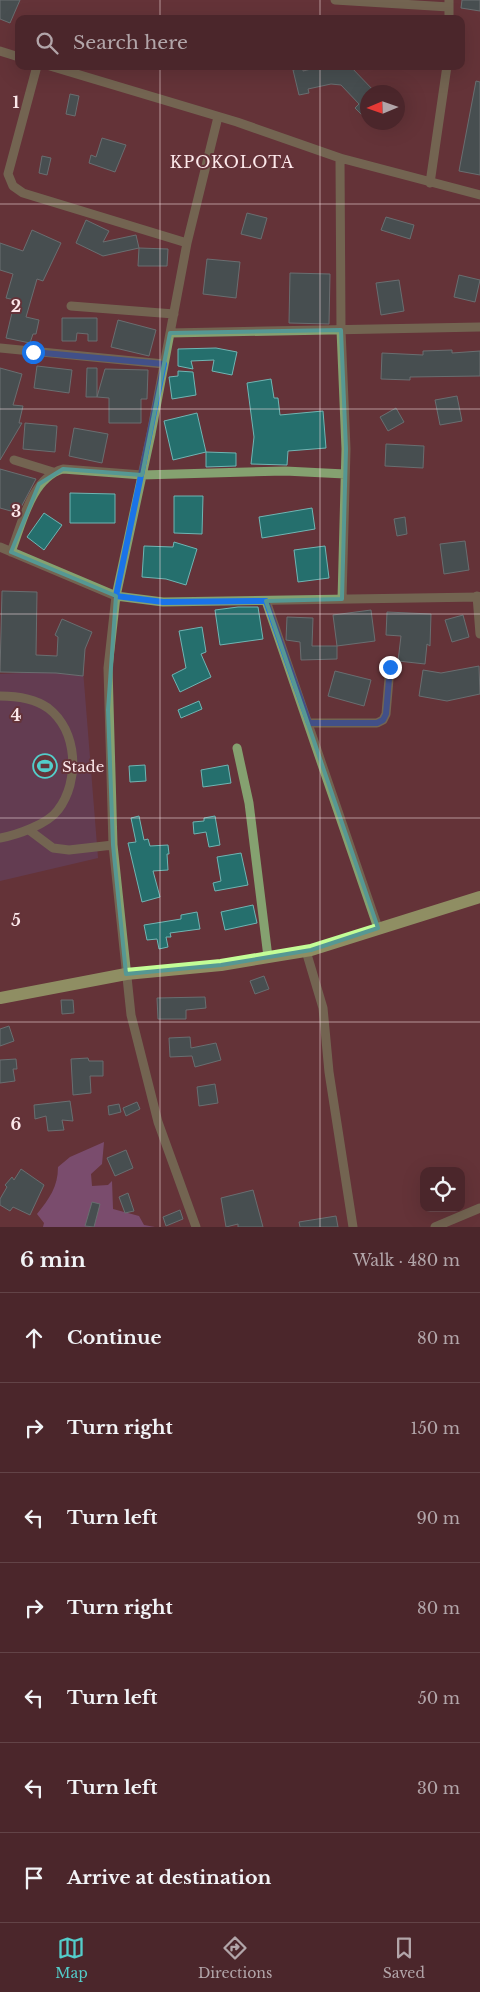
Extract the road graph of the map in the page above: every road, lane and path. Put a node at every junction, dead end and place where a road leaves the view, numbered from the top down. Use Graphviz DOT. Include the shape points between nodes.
graph roads {
  1 [pos="334,0"];
  2 [pos="449,3"];
  3 [pos="0,51"];
  4 [pos="15,56"];
  5 [pos="36,70"];
  6 [pos="63,70"];
  7 [pos="446,70"];
  8 [pos="218,117"];
  9 [pos="340,158"];
  10 [pos="430,183"];
  11 [pos="480,195"];
  12 [pos="187,243"];
  13 [pos="71,306"];
  14 [pos="174,314"];
  15 [pos="480,327"];
  16 [pos="341,330"];
  17 [pos="170,333"];
  18 [pos="0,348"];
  19 [pos="164,364"];
  20 [pos="14,460"];
  21 [pos="53,472"];
  22 [pos="346,474"];
  23 [pos="142,475"];
  24 [pos="0,547"];
  25 [pos="11,552"];
  26 [pos="116,596"];
  27 [pos="479,596"];
  28 [pos="342,599"];
  29 [pos="266,601"];
  30 [pos="480,634"];
  31 [pos="390,667"];
  32 [pos="0,696"];
  33 [pos="309,723"];
  34 [pos="237,748"];
  35 [pos="29,830"];
  36 [pos="0,838"];
  37 [pos="113,845"];
  38 [pos="480,897"];
  39 [pos="378,928"];
  40 [pos="306,951"];
  41 [pos="268,957"];
  42 [pos="126,974"];
  43 [pos="0,998"];
  44 [pos="480,1208"];
  45 [pos="196,1227"];
  46 [pos="353,1227"];
  47 [pos="435,1227"];
  1 -- 2 [label="street"];
  3 -- 4 [label="street"];
  5 -- 12 [label="street" via="8,174 13,186 23,193"];
  6 -- 8 [label="street"];
  7 -- 10 [label="street"];
  8 -- 9 [label="street"];
  8 -- 12 [label="street"];
  9 -- 10 [label="street"];
  9 -- 16 [label="street"];
  10 -- 11 [label="street"];
  12 -- 14 [label="street"];
  13 -- 14 [label="street"];
  14 -- 17 [label="street"];
  15 -- 16 [label="street"];
  16 -- 17 [label="street"];
  16 -- 22 [label="street"];
  17 -- 19 [label="street"];
  18 -- 19 [label="street"];
  19 -- 23 [label="street"];
  20 -- 21 [label="street"];
  21 -- 23 [label="street" via="71,468"];
  21 -- 25 [label="street" via="39,484"];
  22 -- 23 [label="street" via="285,471"];
  22 -- 28 [label="street"];
  23 -- 26 [label="street"];
  24 -- 25 [label="street"];
  25 -- 26 [label="street"];
  26 -- 29 [label="street" via="163,602"];
  26 -- 37 [label="street" via="108,668"];
  27 -- 28 [label="street"];
  27 -- 30 [label="street"];
  28 -- 29 [label="street"];
  29 -- 33 [label="street"];
  31 -- 33 [label="street" via="383,720 377,723"];
  32 -- 35 [label="street" via="18,696 47,708 66,728 73,757 71,783 58,810"];
  33 -- 39 [label="street"];
  34 -- 41 [label="street" via="250,812"];
  35 -- 36 [label="street"];
  35 -- 37 [label="street" via="53,848 70,850"];
  37 -- 42 [label="street"];
  38 -- 39 [label="main road"];
  39 -- 40 [label="main road"];
  40 -- 41 [label="main road"];
  40 -- 46 [label="street" via="323,1008 329,1072"];
  41 -- 42 [label="main road"];
  42 -- 43 [label="main road"];
  42 -- 45 [label="street" via="131,1015 158,1122"];
  44 -- 47 [label="street"];
}
